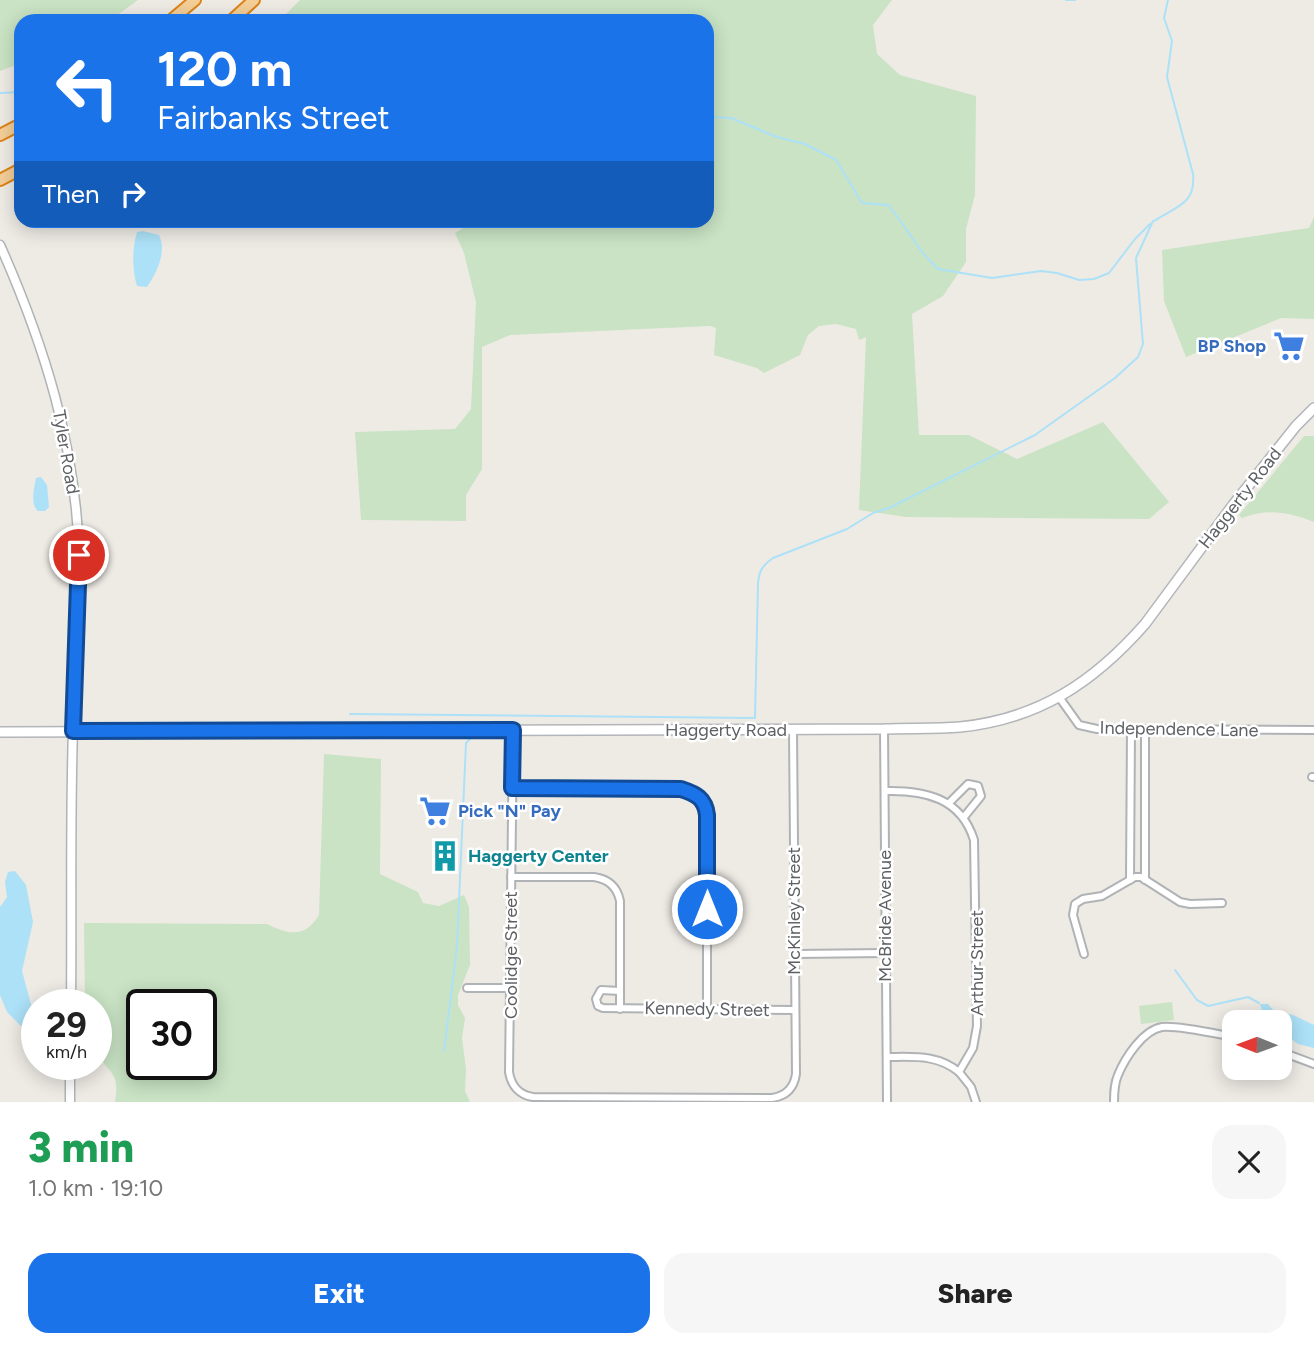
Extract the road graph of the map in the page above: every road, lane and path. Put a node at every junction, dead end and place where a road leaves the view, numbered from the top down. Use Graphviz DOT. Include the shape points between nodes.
graph roads {
  1 [pos="195,0"];
  2 [pos="254,0"];
  3 [pos="178,14"];
  4 [pos="239,14"];
  5 [pos="0,245"];
  6 [pos="1314,408"];
  7 [pos="1059,697"];
  8 [pos="884,729"];
  9 [pos="513,730"];
  10 [pos="793,730"];
  11 [pos="1131,730"];
  12 [pos="1145,730"];
  13 [pos="1314,730"];
  14 [pos="73,731"];
  15 [pos="0,732"];
  16 [pos="512,788"];
  17 [pos="885,791"];
  18 [pos="949,803"];
  19 [pos="964,817"];
  20 [pos="512,877"];
  21 [pos="1132,879"];
  22 [pos="1145,880"];
  23 [pos="1222,903"];
  24 [pos="884,953"];
  25 [pos="795,954"];
  26 [pos="1084,954"];
  27 [pos="467,988"];
  28 [pos="511,988"];
  29 [pos="71,989"];
  30 [pos="620,991"];
  31 [pos="620,1009"];
  32 [pos="707,1009"];
  33 [pos="794,1010"];
  34 [pos="1222,1035"];
  35 [pos="887,1056"];
  36 [pos="1292,1056"];
  37 [pos="1314,1064"];
  38 [pos="959,1072"];
  39 [pos="70,1080"];
  40 [pos="665,1100"];
  41 [pos="70,1102"];
  42 [pos="887,1102"];
  43 [pos="976,1102"];
  44 [pos="1114,1102"];
  1 -- 3 [label="highway"];
  2 -- 4 [label="highway"];
  5 -- 14 [label="street, Tyler Road" via="46,359 71,469 79,566"];
  6 -- 7 [label="main road, Haggerty Road" via="1240,496 1145,624 1103,666"];
  7 -- 8 [label="main road, Haggerty Road" via="987,723"];
  7 -- 11 [label="street, Independence Lane" via="1079,725"];
  8 -- 10 [label="main road, Haggerty Road"];
  8 -- 17 [label="street, McBride Avenue"];
  9 -- 10 [label="main road, Haggerty Road"];
  9 -- 14 [label="main road, Haggerty Road"];
  9 -- 16 [label="street, Coolidge Street"];
  10 -- 25 [label="street, McKinley Street"];
  11 -- 12 [label="street, Independence Lane"];
  11 -- 21 [label="street"];
  12 -- 13 [label="street, Independence Lane"];
  12 -- 22 [label="street"];
  14 -- 15 [label="main road, Haggerty Road"];
  14 -- 29 [label="street, Tyler Road"];
  16 -- 20 [label="street, Coolidge Street"];
  16 -- 32 [label="street" via="681,789 704,802"];
  17 -- 18 [label="street, Arthur Street" via="931,794"];
  17 -- 24 [label="street, McBride Avenue"];
  18 -- 19 [label="street, Arthur Street"];
  18 -- 19 [label="street" via="968,784 978,786 981,796"];
  19 -- 38 [label="street, Arthur Street" via="976,854 978,1026 973,1048"];
  20 -- 28 [label="street, Coolidge Street"];
  20 -- 30 [label="street" via="594,877 612,885 620,901"];
  21 -- 22 [label="street"];
  21 -- 26 [label="street" via="1102,896 1075,904 1073,915"];
  22 -- 23 [label="street" via="1180,902"];
  24 -- 25 [label="street"];
  24 -- 35 [label="street, McBride Avenue"];
  25 -- 33 [label="street, McKinley Street"];
  27 -- 28 [label="street"];
  28 -- 40 [label="street, Coolidge Street" via="509,1072 520,1092 533,1097"];
  30 -- 31 [label="street"];
  30 -- 31 [label="street" via="601,990 596,999 603,1009"];
  31 -- 32 [label="street, Kennedy Street"];
  32 -- 33 [label="street, Kennedy Street"];
  33 -- 40 [label="street, McKinley Street" via="796,1074 789,1090 772,1098"];
  34 -- 44 [label="street" via="1156,1029 1118,1075"];
  35 -- 38 [label="street" via="932,1058"];
  35 -- 42 [label="street, McBride Avenue"];
  36 -- 37 [label="street"];
  38 -- 43 [label="street"];
  39 -- 41 [label="street"];
}
